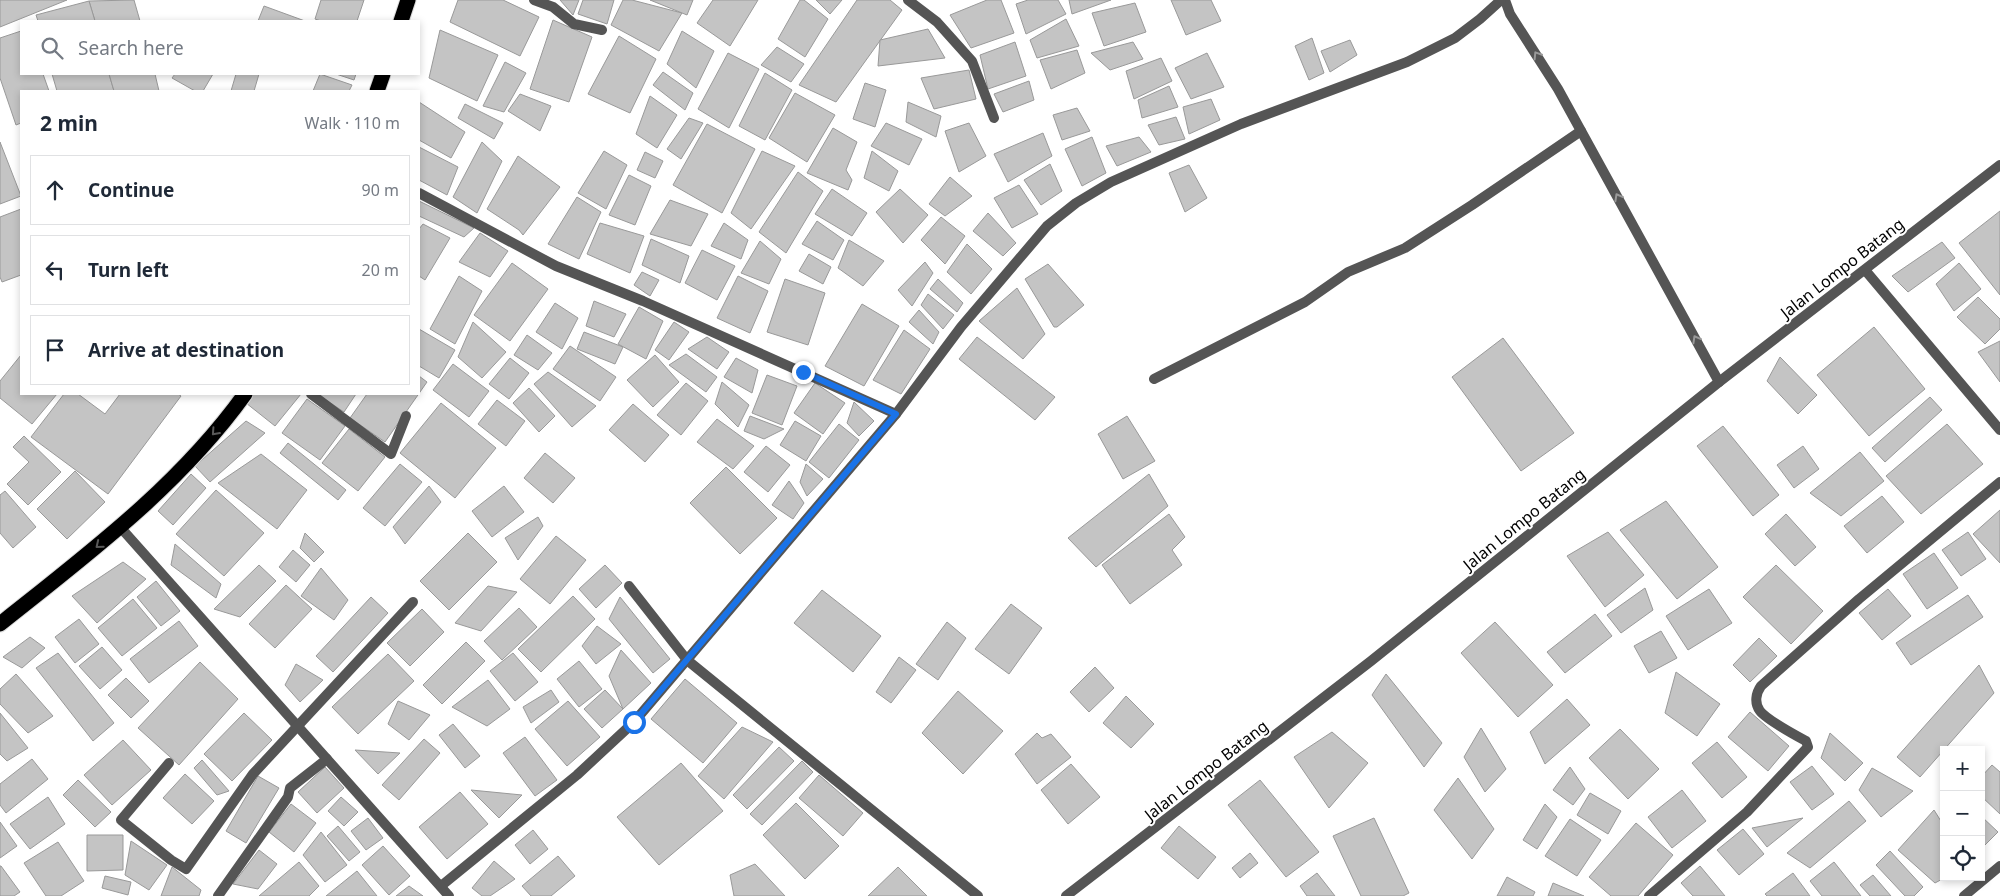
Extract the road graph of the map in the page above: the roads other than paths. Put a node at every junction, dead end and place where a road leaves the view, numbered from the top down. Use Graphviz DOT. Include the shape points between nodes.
graph roads {
  1 [pos="408,0"];
  2 [pos="534,0"];
  3 [pos="908,0"];
  4 [pos="1501,0"];
  5 [pos="1505,0"];
  6 [pos="401,20"];
  7 [pos="602,30"];
  8 [pos="383,75"];
  9 [pos="377,90"];
  10 [pos="994,118"];
  11 [pos="1582,131"];
  12 [pos="2000,165"];
  13 [pos="420,194"];
  14 [pos="1865,270"];
  15 [pos="1154,379"];
  16 [pos="1719,382"];
  17 [pos="244,395"];
  18 [pos="312,395"];
  19 [pos="896,414"];
  20 [pos="406,416"];
  21 [pos="2000,430"];
  22 [pos="2000,482"];
  23 [pos="121,528"];
  24 [pos="629,586"];
  25 [pos="413,602"];
  26 [pos="0,624"];
  27 [pos="687,660"];
  28 [pos="297,725"];
  29 [pos="327,759"];
  30 [pos="169,763"];
  31 [pos="2000,866"];
  32 [pos="441,886"];
  33 [pos="218,896"];
  34 [pos="449,896"];
  35 [pos="978,896"];
  36 [pos="1066,896"];
  37 [pos="1649,896"];
  38 [pos="1964,896"];
  1 -- 6 [label="highway"];
  2 -- 7 [label="street" via="553,7 574,24"];
  3 -- 10 [label="street" via="937,22 972,61"];
  4 -- 19 [label="street" via="1455,38 1408,62 1241,124 1111,182 1076,203 1047,226 961,327"];
  11 -- 5 [label="street, one-way" via="1510,14"];
  8 -- 9 [label="highway"];
  11 -- 15 [label="street" via="1405,248 1348,272 1305,302"];
  16 -- 11 [label="street, one-way"];
  12 -- 14 [label="street, Jalan Lompo Batang"];
  13 -- 19 [label="street" via="556,266 643,301"];
  14 -- 16 [label="street, Jalan Lompo Batang"];
  14 -- 21 [label="street"];
  16 -- 36 [label="street, Jalan Lompo Batang" via="1372,661"];
  17 -- 23 [label="highway, one-way" via="187,463"];
  18 -- 20 [label="street" via="391,454"];
  19 -- 27 [label="street"];
  22 -- 37 [label="street" via="1859,599 1761,686 1756,699 1760,712 1806,741 1808,747 1747,812"];
  23 -- 26 [label="highway, one-way"];
  23 -- 28 [label="street"];
  24 -- 27 [label="street"];
  25 -- 28 [label="street"];
  27 -- 32 [label="street" via="634,722 577,775"];
  27 -- 35 [label="street"];
  28 -- 29 [label="street"];
  28 -- 30 [label="street" via="253,774 186,869 121,820"];
  29 -- 32 [label="street"];
  29 -- 33 [label="street" via="290,788 288,796"];
  31 -- 38 [label="street"];
  32 -- 34 [label="street"];
}
